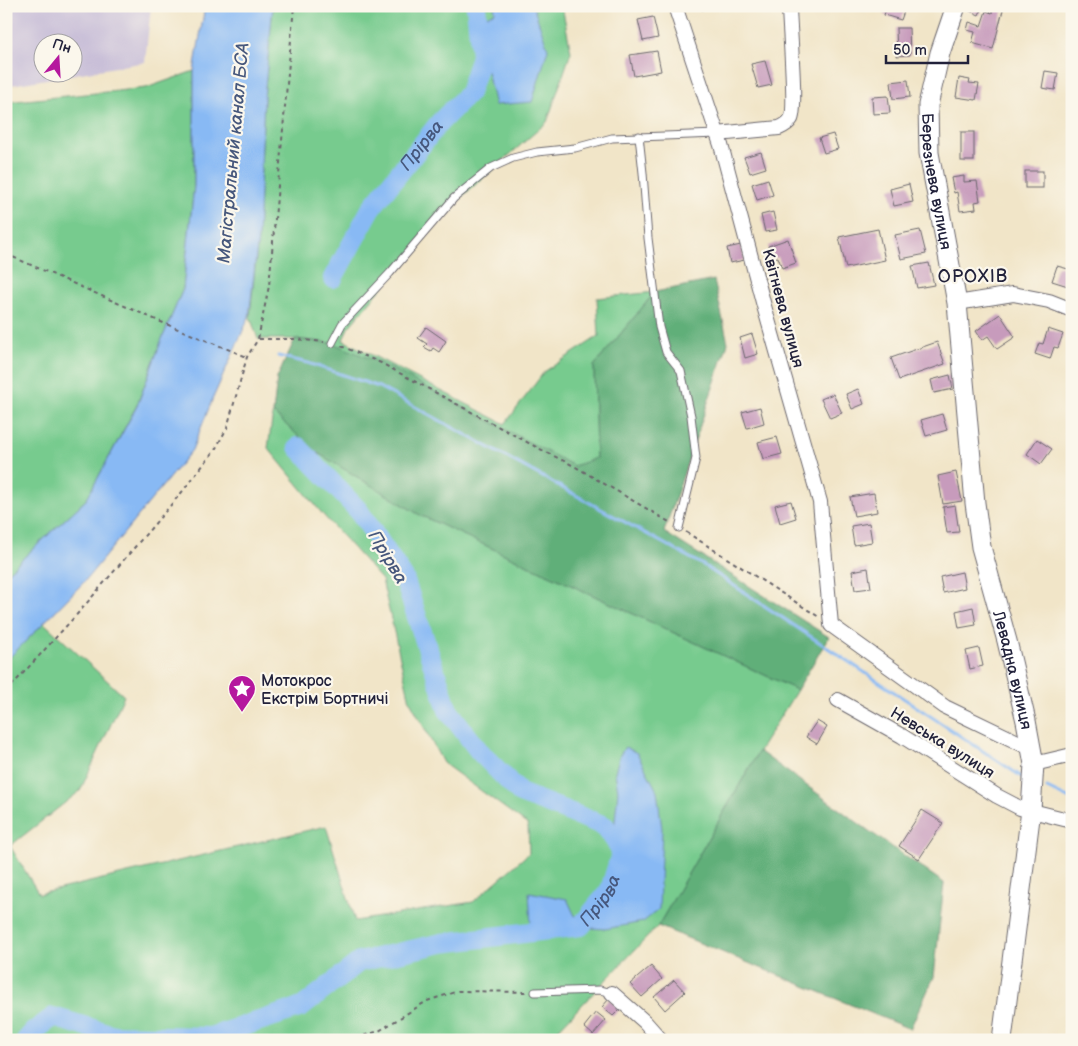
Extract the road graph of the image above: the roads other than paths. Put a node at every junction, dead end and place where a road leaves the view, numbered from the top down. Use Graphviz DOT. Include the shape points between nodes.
graph roads {
  1 [pos="675,6"];
  2 [pos="789,6"];
  3 [pos="956,6"];
  4 [pos="717,134"];
  5 [pos="639,136"];
  6 [pos="957,303"];
  7 [pos="1072,310"];
  8 [pos="332,343"];
  9 [pos="679,528"];
  10 [pos="838,700"];
  11 [pos="1072,755"];
  12 [pos="1033,756"];
  13 [pos="1031,810"];
  14 [pos="1072,821"];
  15 [pos="535,992"];
  16 [pos="612,993"];
  17 [pos="661,1040"];
  18 [pos="1002,1040"];
  1 -- 4 [label="street, Квітнева вулиця"];
  2 -- 4 [label="street" via="792,118 779,128"];
  3 -- 6 [label="street, Березнева вулиця" via="940,53 928,115 929,153"];
  4 -- 5 [label="lane"];
  4 -- 12 [label="street, Квітнева вулиця" via="820,502 831,626 945,707"];
  5 -- 8 [label="lane" via="537,152 491,168 454,198 342,324"];
  5 -- 9 [label="lane" via="659,327 666,352 680,371 691,416 696,458"];
  6 -- 7 [label="street" via="1013,294 1049,301"];
  6 -- 12 [label="street, Левадна вулиця" via="981,547 1007,641"];
  10 -- 13 [label="street, Невська вулиця" via="997,796"];
  11 -- 12 [label="street"];
  12 -- 13 [label="street, Левадна вулиця"];
  13 -- 14 [label="street, Невська вулиця"];
  13 -- 18 [label="street, Левадна вулиця"];
  15 -- 16 [label="lane" via="600,990"];
  16 -- 17 [label="street"];
}
